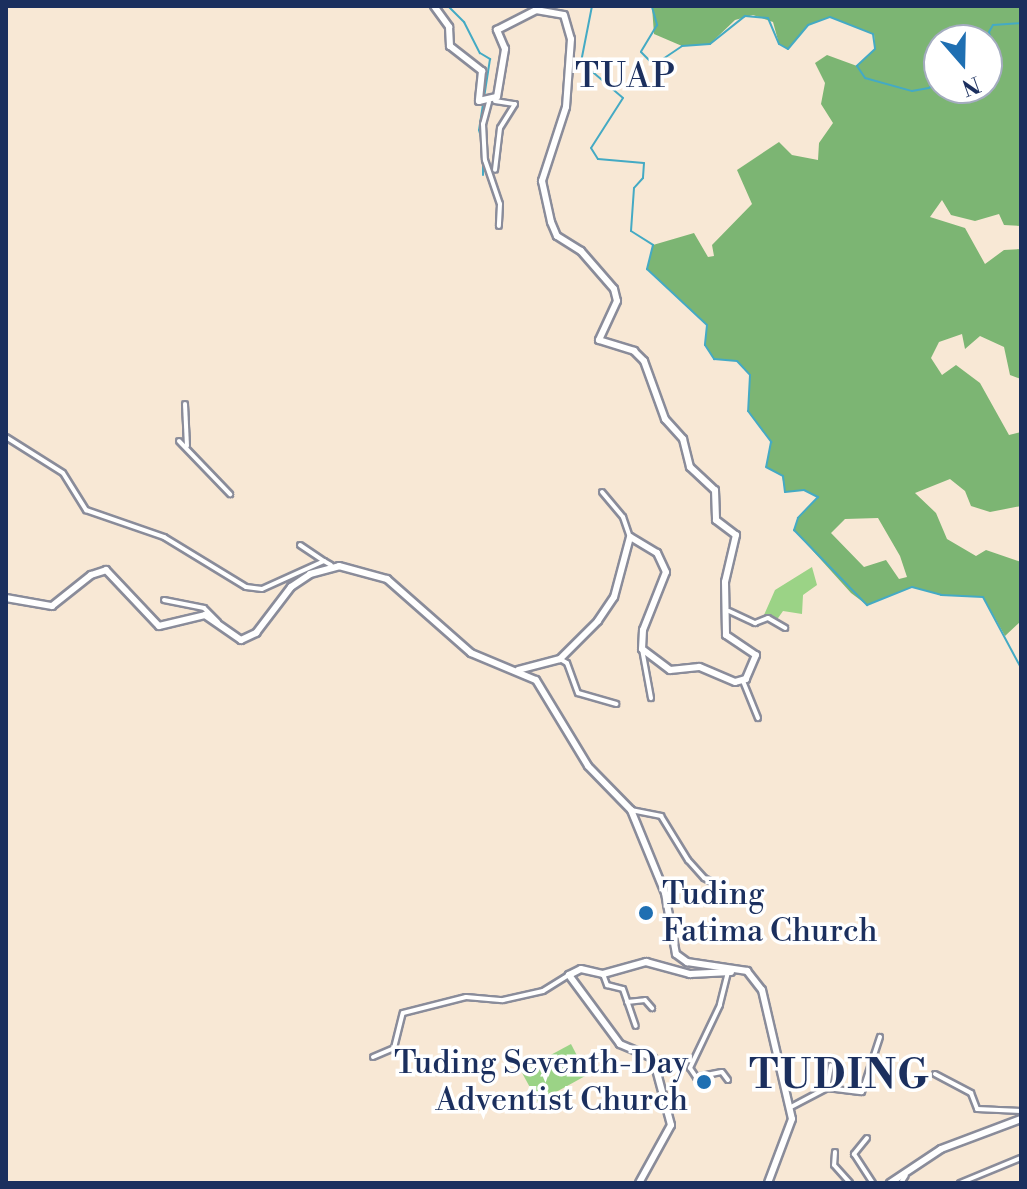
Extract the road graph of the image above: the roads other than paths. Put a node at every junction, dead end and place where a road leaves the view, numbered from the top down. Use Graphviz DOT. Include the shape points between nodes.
graph roads {
  1 [pos="434,6"];
  2 [pos="492,101"];
  3 [pos="495,170"];
  4 [pos="499,226"];
  5 [pos="185,404"];
  6 [pos="6,437"];
  7 [pos="179,441"];
  8 [pos="188,448"];
  9 [pos="602,492"];
  10 [pos="230,494"];
  11 [pos="630,537"];
  12 [pos="300,545"];
  13 [pos="328,563"];
  14 [pos="6,598"];
  15 [pos="164,600"];
  16 [pos="729,611"];
  17 [pos="220,628"];
  18 [pos="785,628"];
  19 [pos="642,649"];
  20 [pos="560,659"];
  21 [pos="518,670"];
  22 [pos="743,681"];
  23 [pos="651,698"];
  24 [pos="616,704"];
  25 [pos="758,718"];
  26 [pos="631,810"];
  27 [pos="720,886"];
  28 [pos="747,971"];
  29 [pos="728,972"];
  30 [pos="603,974"];
  31 [pos="569,975"];
  32 [pos="627,1002"];
  33 [pos="652,1008"];
  34 [pos="636,1026"];
  35 [pos="880,1037"];
  36 [pos="373,1057"];
  37 [pos="831,1065"];
  38 [pos="935,1074"];
  39 [pos="728,1080"];
  40 [pos="827,1088"];
  41 [pos="791,1107"];
  42 [pos="1021,1111"];
  43 [pos="1021,1119"];
  44 [pos="867,1138"];
  45 [pos="835,1152"];
  46 [pos="1021,1158"];
  47 [pos="906,1175"];
  48 [pos="639,1183"];
  49 [pos="768,1183"];
  50 [pos="850,1183"];
  51 [pos="873,1183"];
  52 [pos="890,1183"];
  53 [pos="901,1183"];
  54 [pos="960,1183"];
  1 -- 2 [label="street" via="451,30 450,46 482,71 479,101"];
  2 -- 3 [label="street" via="514,102 500,128"];
  2 -- 4 [label="street" via="485,160 500,204"];
  2 -- 16 [label="street" via="505,63 497,30 536,10 564,15 571,39 566,107 542,181 551,222 557,236 581,251 614,289 617,301 599,340 634,351 644,361 665,419 683,439 690,467 715,490 716,520 736,535 725,582"];
  5 -- 8 [label="street"];
  6 -- 13 [label="street" via="63,473 86,510 164,537 201,563 226,570 246,587 269,587"];
  7 -- 8 [label="street"];
  8 -- 10 [label="street"];
  9 -- 11 [label="street" via="622,515"];
  11 -- 19 [label="street" via="657,553 666,572 643,630"];
  11 -- 20 [label="street" via="614,597"];
  12 -- 13 [label="street"];
  13 -- 17 [label="street" via="291,587 252,637 234,639"];
  13 -- 21 [label="street" via="387,579 471,653"];
  14 -- 17 [label="street" via="52,606 91,575 106,570 159,626 172,627 200,615"];
  15 -- 17 [label="street" via="211,610"];
  16 -- 18 [label="street" via="755,623 768,618"];
  16 -- 22 [label="street" via="726,635 756,651 753,669"];
  19 -- 22 [label="street" via="670,670 699,667"];
  19 -- 23 [label="street"];
  20 -- 21 [label="street"];
  20 -- 24 [label="street" via="567,663 578,693"];
  21 -- 26 [label="street" via="544,690 588,766"];
  22 -- 25 [label="street"];
  26 -- 27 [label="street" via="661,816 704,878"];
  26 -- 28 [label="street" via="665,893 676,954 687,962"];
  28 -- 29 [label="street"];
  28 -- 41 [label="street" via="767,1003"];
  29 -- 30 [label="street" via="690,974 646,962"];
  29 -- 39 [label="street" via="720,1005 690,1068 694,1076 722,1072"];
  30 -- 31 [label="street" via="581,969"];
  30 -- 32 [label="street" via="607,985 623,989"];
  31 -- 36 [label="street" via="543,991 503,1000 466,997 403,1013 394,1048"];
  31 -- 48 [label="street" via="625,1048 653,1058 671,1125"];
  32 -- 33 [label="street" via="645,1000"];
  32 -- 34 [label="street"];
  35 -- 40 [label="street" via="865,1090 856,1094"];
  37 -- 40 [label="street"];
  38 -- 42 [label="street" via="971,1093 977,1109"];
  40 -- 41 [label="street"];
  41 -- 49 [label="street" via="789,1135"];
  43 -- 47 [label="street" via="941,1149"];
  44 -- 51 [label="street" via="854,1154"];
  45 -- 50 [label="street" via="834,1165"];
  46 -- 54 [label="street"];
  47 -- 52 [label="street"];
  47 -- 53 [label="street"];
}
